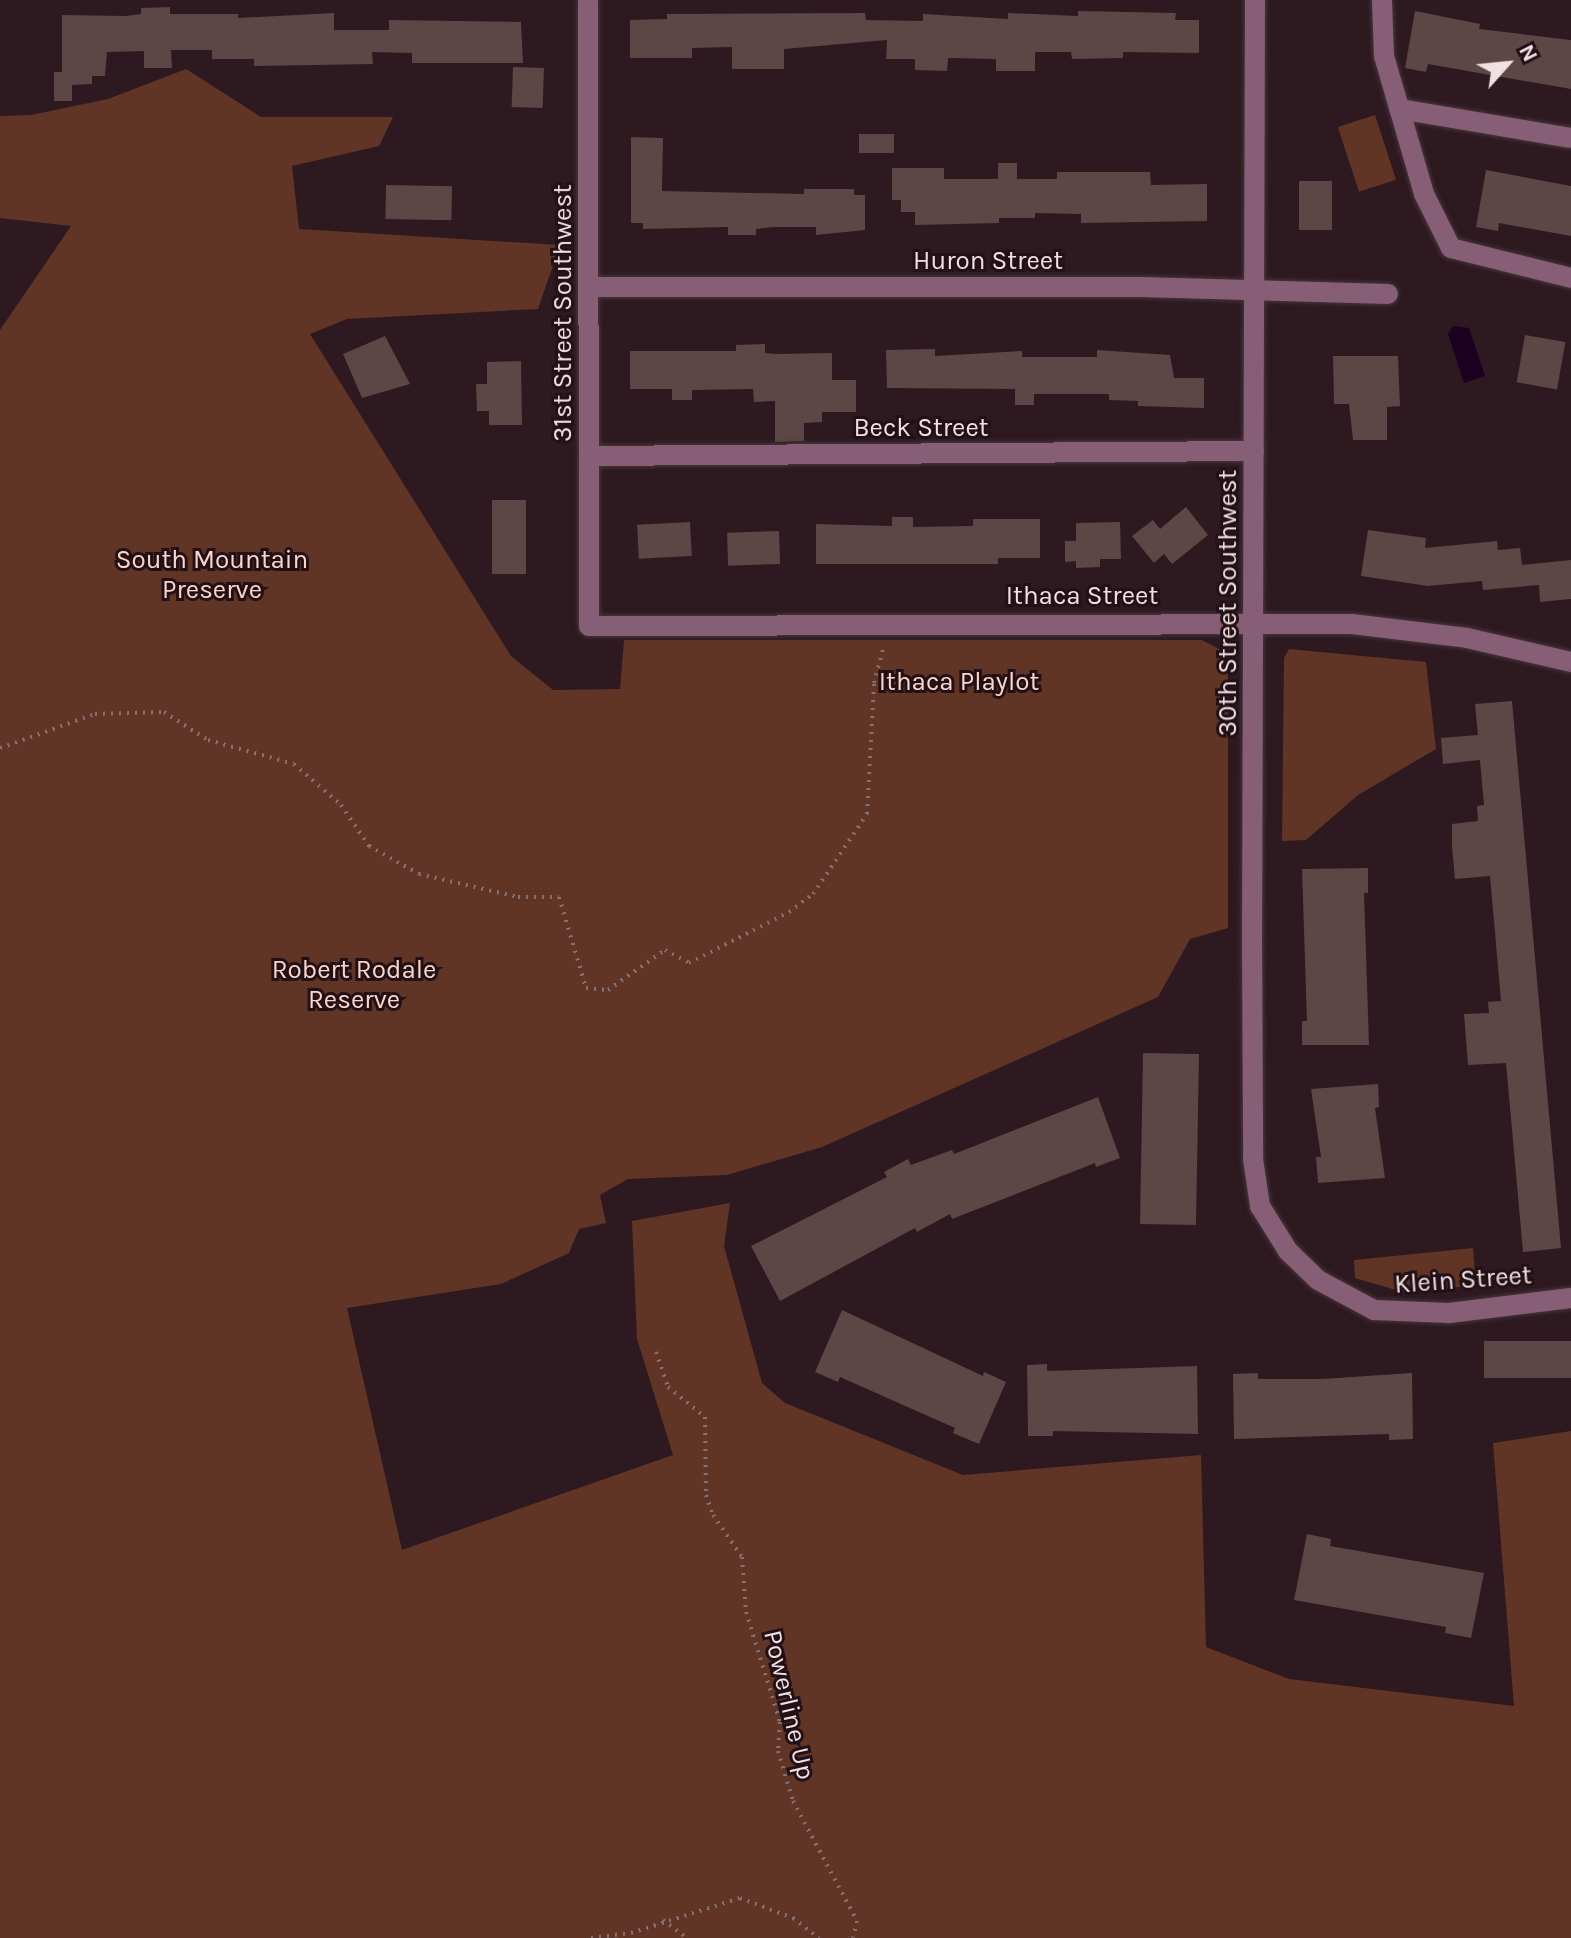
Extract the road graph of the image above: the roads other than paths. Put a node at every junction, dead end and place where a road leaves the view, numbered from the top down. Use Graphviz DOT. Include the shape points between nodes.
graph roads {
  1 [pos="588,0"];
  2 [pos="1255,0"];
  3 [pos="1382,0"];
  4 [pos="1400,109"];
  5 [pos="1571,138"];
  6 [pos="1571,278"];
  7 [pos="589,287"];
  8 [pos="1254,289"];
  9 [pos="1388,294"];
  10 [pos="1254,451"];
  11 [pos="589,456"];
  12 [pos="1255,622"];
  13 [pos="589,626"];
  14 [pos="1571,662"];
  15 [pos="1260,1206"];
  16 [pos="1571,1298"];
  1 -- 7 [label="street, 31st Street Southwest"];
  2 -- 8 [label="street, 30th Street Southwest"];
  3 -- 4 [label="street" via="1384,56"];
  4 -- 5 [label="street"];
  4 -- 6 [label="street" via="1424,194 1451,248"];
  7 -- 8 [label="street, Huron Street"];
  7 -- 11 [label="street, 31st Street Southwest"];
  8 -- 9 [label="street, Huron Street"];
  8 -- 10 [label="street, 30th Street Southwest"];
  10 -- 11 [label="street, Beck Street"];
  10 -- 12 [label="street, 30th Street Southwest"];
  11 -- 13 [label="street, 31st Street Southwest"];
  12 -- 13 [label="street, Ithaca Street"];
  12 -- 14 [label="street, Ithaca Street" via="1413,631"];
  12 -- 15 [label="street, 30th Street Southwest" via="1253,1143"];
  15 -- 16 [label="street, Klein Street" via="1288,1251 1318,1280 1374,1310 1449,1313"];
}
